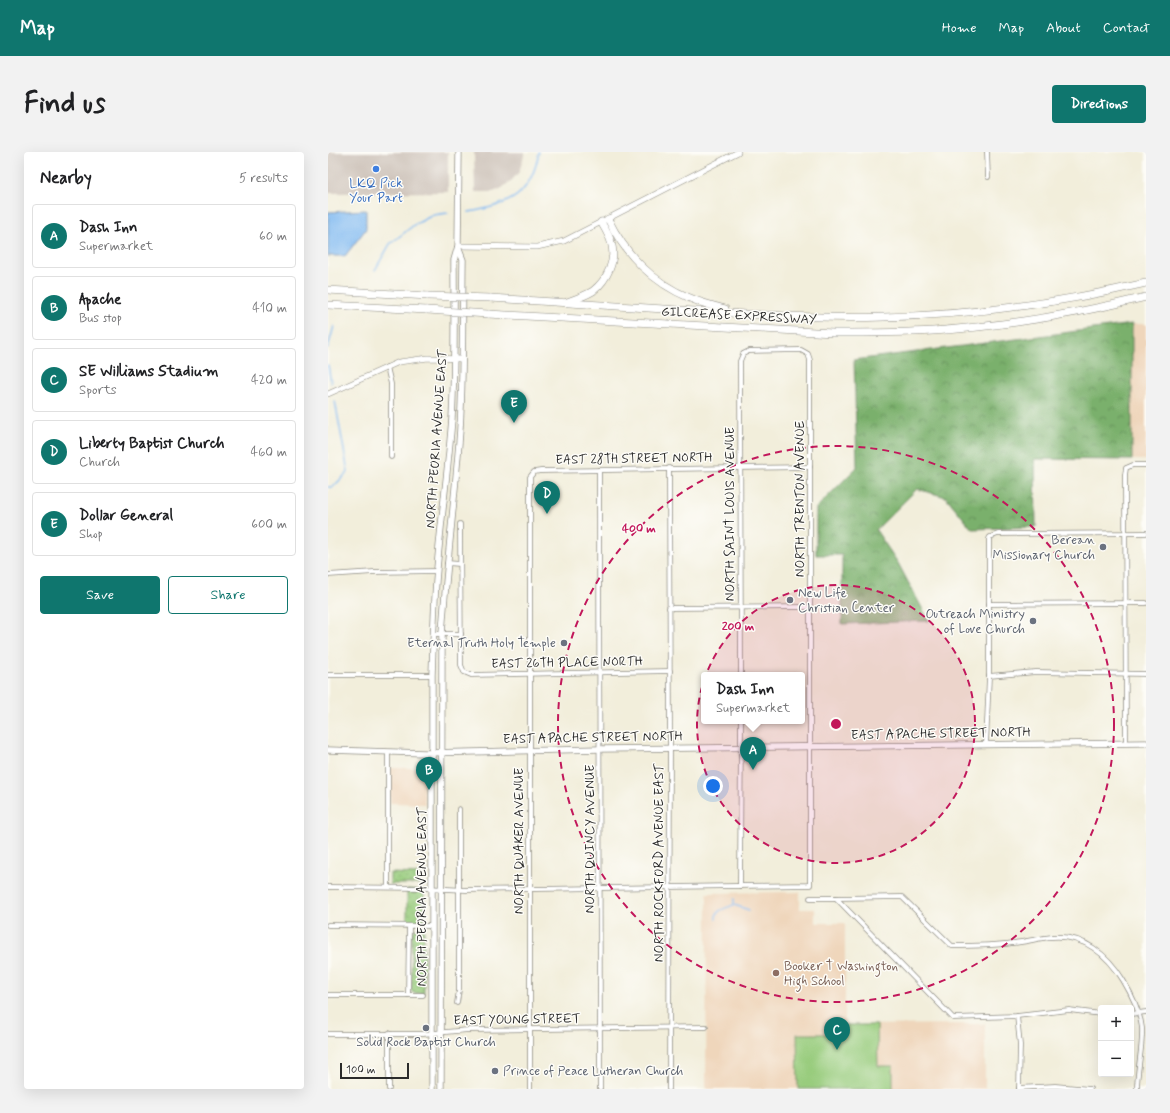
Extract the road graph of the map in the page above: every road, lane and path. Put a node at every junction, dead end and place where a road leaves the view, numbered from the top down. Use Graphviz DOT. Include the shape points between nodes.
graph roads {
  1 [pos="459,152"];
  2 [pos="738,152"];
  3 [pos="987,152"];
  4 [pos="988,177"];
  5 [pos="604,221"];
  6 [pos="458,246"];
  7 [pos="1146,283"];
  8 [pos="328,290"];
  9 [pos="1146,297"];
  10 [pos="564,303"];
  11 [pos="330,306"];
  12 [pos="738,313"];
  13 [pos="743,354"];
  14 [pos="454,359"];
  15 [pos="462,359"];
  16 [pos="387,367"];
  17 [pos="328,394"];
  18 [pos="390,457"];
  19 [pos="1146,465"];
  20 [pos="740,467"];
  21 [pos="810,467"];
  22 [pos="669,468"];
  23 [pos="599,470"];
  24 [pos="532,474"];
  25 [pos="460,524"];
  26 [pos="1125,533"];
  27 [pos="1146,533"];
  28 [pos="447,563"];
  29 [pos="460,564"];
  30 [pos="437,571"];
  31 [pos="328,576"];
  32 [pos="1125,603"];
  33 [pos="1146,603"];
  34 [pos="989,604"];
  35 [pos="810,606"];
  36 [pos="741,607"];
  37 [pos="669,608"];
  38 [pos="433,634"];
  39 [pos="442,634"];
  40 [pos="462,634"];
  41 [pos="670,671"];
  42 [pos="741,672"];
  43 [pos="599,673"];
  44 [pos="530,674"];
  45 [pos="1126,674"];
  46 [pos="1146,674"];
  47 [pos="328,675"];
  48 [pos="432,675"];
  49 [pos="989,676"];
  50 [pos="741,724"];
  51 [pos="1126,743"];
  52 [pos="1146,743"];
  53 [pos="986,745"];
  54 [pos="811,746"];
  55 [pos="741,747"];
  56 [pos="670,748"];
  57 [pos="600,749"];
  58 [pos="328,750"];
  59 [pos="529,751"];
  60 [pos="388,752"];
  61 [pos="441,752"];
  62 [pos="433,753"];
  63 [pos="460,809"];
  64 [pos="740,886"];
  65 [pos="328,887"];
  66 [pos="388,887"];
  67 [pos="432,888"];
  68 [pos="441,888"];
  69 [pos="599,888"];
  70 [pos="669,888"];
  71 [pos="530,889"];
  72 [pos="460,890"];
  73 [pos="810,898"];
  74 [pos="836,898"];
  75 [pos="328,926"];
  76 [pos="408,926"];
  77 [pos="432,926"];
  78 [pos="328,995"];
  79 [pos="408,995"];
  80 [pos="422,995"];
  81 [pos="457,1003"];
  82 [pos="1146,1012"];
  83 [pos="1139,1013"];
  84 [pos="1098,1014"];
  85 [pos="1134,1014"];
  86 [pos="1017,1016"];
  87 [pos="669,1027"];
  88 [pos="706,1027"];
  89 [pos="600,1028"];
  90 [pos="530,1029"];
  91 [pos="441,1032"];
  92 [pos="389,1033"];
  93 [pos="432,1033"];
  94 [pos="328,1034"];
  95 [pos="389,1089"];
  96 [pos="432,1089"];
  97 [pos="441,1089"];
  98 [pos="530,1089"];
  99 [pos="600,1089"];
  100 [pos="669,1089"];
  101 [pos="1019,1089"];
  102 [pos="1090,1089"];
  103 [pos="1137,1089"];
  1 -- 6 [label="main road, NORTH PEORIA AVENUE EAST"];
  2 -- 5 [label="street"];
  3 -- 4 [label="street"];
  5 -- 6 [label="street" via="564,241 542,246"];
  5 -- 10 [label="highway" via="612,248 612,262 608,274 592,292"];
  5 -- 12 [label="highway" via="641,266 658,280 689,298"];
  6 -- 14 [label="main road, NORTH PEORIA AVENUE EAST" via="454,260"];
  6 -- 15 [label="main road, NORTH PEORIA AVENUE EAST" via="463,260"];
  7 -- 12 [label="highway, GILCREASE EXPRESSWAY" via="1052,302 956,313 853,318"];
  8 -- 10 [label="highway, GILCREASE EXPRESSWAY, bridge"];
  9 -- 11 [label="highway, GILCREASE EXPRESSWAY, bridge" via="1026,321 935,331 883,333 833,333"];
  10 -- 12 [label="highway, GILCREASE EXPRESSWAY"];
  13 -- 20 [label="street, NORTH SAINT LOUIS AVENUE" via="740,361"];
  13 -- 21 [label="street, NORTH TRENTON AVENUE" via="749,351 801,350 808,354"];
  14 -- 15 [label="street"];
  14 -- 16 [label="street" via="412,360"];
  14 -- 30 [label="main road, NORTH PEORIA AVENUE EAST" via="448,478"];
  15 -- 28 [label="main road, NORTH PEORIA AVENUE EAST" via="459,442"];
  16 -- 17 [label="street"];
  16 -- 18 [label="street" via="391,384"];
  19 -- 26 [label="street" via="1126,468"];
  20 -- 21 [label="street, EAST 28TH STREET NORTH"];
  20 -- 22 [label="street, EAST 28TH STREET NORTH"];
  20 -- 36 [label="street, NORTH SAINT LOUIS AVENUE"];
  21 -- 35 [label="street, NORTH TRENTON AVENUE"];
  22 -- 23 [label="street, EAST 28TH STREET NORTH"];
  22 -- 37 [label="street, NORTH ROCKFORD AVENUE EAST"];
  23 -- 24 [label="street, EAST 28TH STREET NORTH" via="541,470"];
  23 -- 43 [label="street, NORTH QUINCY AVENUE"];
  24 -- 44 [label="street, NORTH QUAKER AVENUE" via="529,482"];
  25 -- 29 [label="street"];
  26 -- 27 [label="street"];
  26 -- 32 [label="street"];
  26 -- 34 [label="street" via="998,534 990,537"];
  28 -- 29 [label="street"];
  28 -- 39 [label="main road, NORTH PEORIA AVENUE EAST"];
  29 -- 40 [label="street"];
  30 -- 31 [label="street"];
  30 -- 38 [label="main road, NORTH PEORIA AVENUE EAST"];
  32 -- 33 [label="street"];
  32 -- 34 [label="street"];
  32 -- 45 [label="street"];
  34 -- 49 [label="street"];
  35 -- 36 [label="street"];
  35 -- 54 [label="street, NORTH TRENTON AVENUE"];
  36 -- 37 [label="street"];
  36 -- 42 [label="street, NORTH SAINT LOUIS AVENUE"];
  37 -- 41 [label="street, NORTH ROCKFORD AVENUE EAST"];
  38 -- 39 [label="street"];
  38 -- 48 [label="main road, NORTH PEORIA AVENUE EAST"];
  39 -- 40 [label="street"];
  39 -- 61 [label="main road, NORTH PEORIA AVENUE EAST"];
  40 -- 44 [label="street, EAST 26TH PLACE NORTH" via="461,667 464,672 471,675"];
  41 -- 43 [label="street, EAST 26TH PLACE NORTH"];
  41 -- 56 [label="street, NORTH ROCKFORD AVENUE EAST"];
  43 -- 44 [label="street, EAST 26TH PLACE NORTH"];
  43 -- 57 [label="street, NORTH QUINCY AVENUE"];
  44 -- 59 [label="street, NORTH QUAKER AVENUE"];
  45 -- 46 [label="street"];
  45 -- 49 [label="street" via="1036,672"];
  45 -- 51 [label="street"];
  47 -- 48 [label="street"];
  48 -- 62 [label="main road, NORTH PEORIA AVENUE EAST"];
  49 -- 53 [label="street"];
  50 -- 55 [label="street"];
  51 -- 52 [label="main road, EAST APACHE STREET NORTH"];
  51 -- 53 [label="main road, EAST APACHE STREET NORTH"];
  53 -- 54 [label="main road, EAST APACHE STREET NORTH"];
  54 -- 55 [label="main road, EAST APACHE STREET NORTH"];
  54 -- 64 [label="street, NORTH TRENTON AVENUE" via="810,885"];
  55 -- 56 [label="main road, EAST APACHE STREET NORTH"];
  55 -- 64 [label="street"];
  56 -- 57 [label="main road, EAST APACHE STREET NORTH"];
  56 -- 70 [label="street, NORTH ROCKFORD AVENUE EAST"];
  57 -- 59 [label="main road, EAST APACHE STREET NORTH"];
  57 -- 69 [label="street, NORTH QUINCY AVENUE"];
  58 -- 60 [label="main road, EAST APACHE STREET NORTH"];
  59 -- 61 [label="main road, EAST APACHE STREET NORTH"];
  59 -- 71 [label="street, NORTH QUAKER AVENUE"];
  60 -- 62 [label="main road, EAST APACHE STREET NORTH"];
  60 -- 66 [label="street"];
  61 -- 62 [label="main road, EAST APACHE STREET NORTH"];
  61 -- 68 [label="main road, NORTH PEORIA AVENUE EAST"];
  62 -- 67 [label="main road, NORTH PEORIA AVENUE EAST"];
  63 -- 72 [label="street"];
  64 -- 70 [label="street"];
  65 -- 66 [label="street"];
  66 -- 67 [label="street"];
  67 -- 68 [label="street"];
  67 -- 77 [label="main road, NORTH PEORIA AVENUE EAST"];
  68 -- 72 [label="street"];
  68 -- 91 [label="main road, NORTH PEORIA AVENUE EAST"];
  69 -- 70 [label="street"];
  69 -- 71 [label="street"];
  69 -- 89 [label="street, NORTH QUINCY AVENUE"];
  70 -- 87 [label="street, NORTH ROCKFORD AVENUE EAST"];
  71 -- 72 [label="street"];
  71 -- 90 [label="street, NORTH QUAKER AVENUE"];
  72 -- 81 [label="street" via="460,990"];
  73 -- 74 [label="street"];
  74 -- 83 [label="street" via="902,897 952,946 1013,944 1060,936 1070,937 1097,950 1113,966 1133,998"];
  74 -- 86 [label="street" via="953,1018"];
  75 -- 76 [label="street"];
  76 -- 77 [label="street"];
  76 -- 79 [label="street"];
  77 -- 93 [label="main road, NORTH PEORIA AVENUE EAST"];
  78 -- 79 [label="street"];
  79 -- 80 [label="street"];
  82 -- 83 [label="street"];
  83 -- 85 [label="street"];
  83 -- 103 [label="street" via="1142,1029"];
  84 -- 86 [label="street" via="1069,1010"];
  86 -- 101 [label="street" via="1020,1045"];
  87 -- 88 [label="street, EAST YOUNG STREET"];
  87 -- 89 [label="street, EAST YOUNG STREET"];
  87 -- 100 [label="street, NORTH ROCKFORD AVENUE EAST"];
  89 -- 90 [label="street, EAST YOUNG STREET"];
  89 -- 99 [label="street, NORTH QUINCY AVENUE"];
  90 -- 91 [label="street, EAST YOUNG STREET"];
  90 -- 98 [label="street, NORTH QUAKER AVENUE"];
  91 -- 93 [label="street, EAST YOUNG STREET"];
  91 -- 97 [label="main road, NORTH PEORIA AVENUE EAST"];
  92 -- 93 [label="street, EAST YOUNG STREET"];
  92 -- 94 [label="street, EAST YOUNG STREET"];
  92 -- 95 [label="street"];
  93 -- 96 [label="main road, NORTH PEORIA AVENUE EAST"];
  101 -- 102 [label="street" via="1055,1086"];
}
